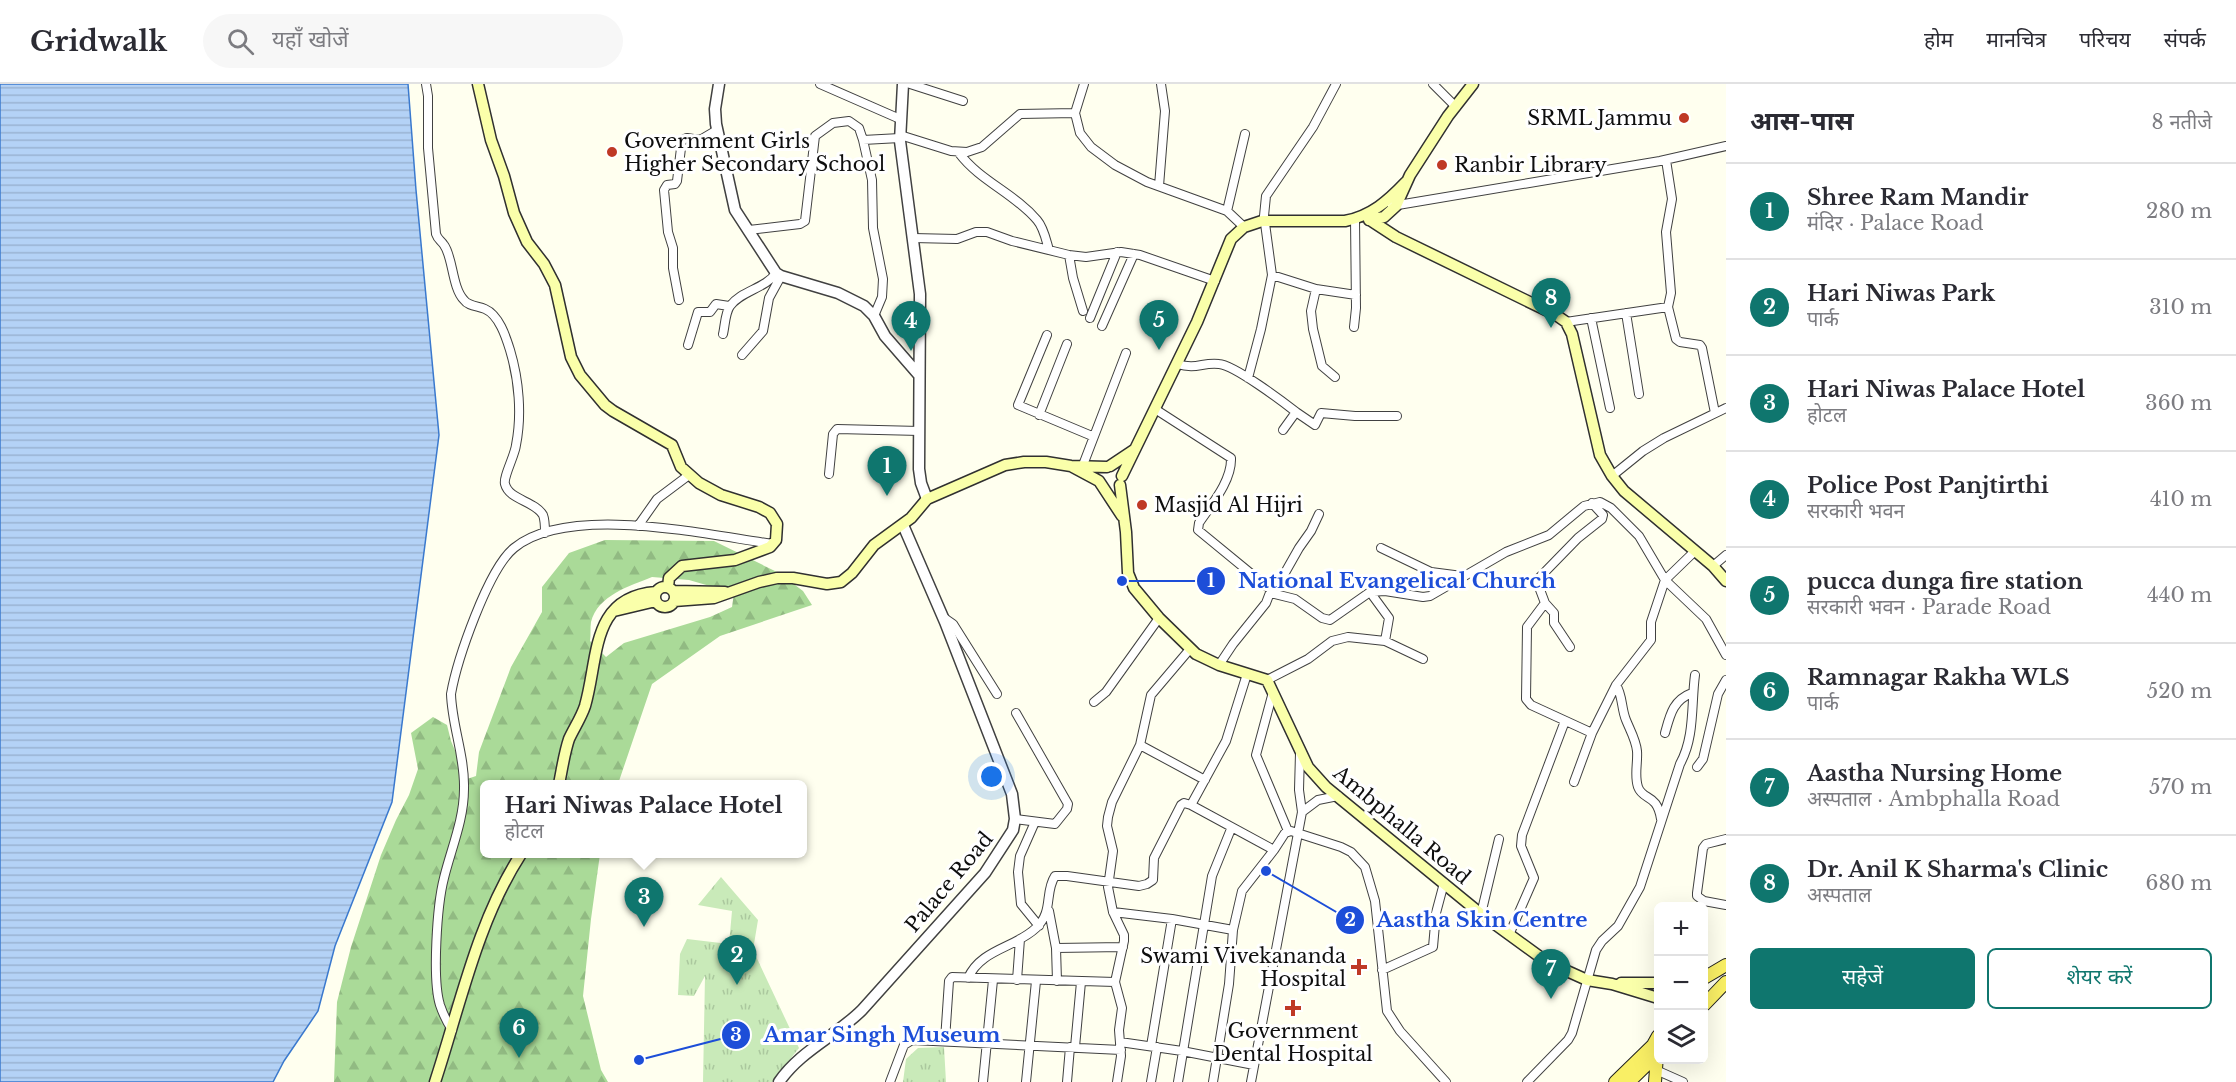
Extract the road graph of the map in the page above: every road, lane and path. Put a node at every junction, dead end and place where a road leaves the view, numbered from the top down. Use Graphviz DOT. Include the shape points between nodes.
graph roads {
  1 [pos="426,84"];
  2 [pos="478,84"];
  3 [pos="719,84"];
  4 [pos="820,84"];
  5 [pos="903,84"];
  6 [pos="910,84"];
  7 [pos="1084,84"];
  8 [pos="1161,84"];
  9 [pos="1336,84"];
  10 [pos="1433,84"];
  11 [pos="1473,84"];
  12 [pos="963,101"];
  13 [pos="1456,106"];
  14 [pos="1075,112"];
  15 [pos="900,120"];
  16 [pos="717,130"];
  17 [pos="1245,134"];
  18 [pos="900,137"];
  19 [pos="863,140"];
  20 [pos="1726,146"];
  21 [pos="959,153"];
  22 [pos="1666,160"];
  23 [pos="1406,182"];
  24 [pos="1159,186"];
  25 [pos="1396,206"];
  26 [pos="1382,207"];
  27 [pos="1227,212"];
  28 [pos="1362,219"];
  29 [pos="1267,223"];
  30 [pos="1244,227"];
  31 [pos="749,230"];
  32 [pos="913,238"];
  33 [pos="1229,246"];
  34 [pos="1049,250"];
  35 [pos="1117,252"];
  36 [pos="1134,254"];
  37 [pos="1069,255"];
  38 [pos="778,274"];
  39 [pos="1272,275"];
  40 [pos="1215,281"];
  41 [pos="1316,289"];
  42 [pos="1356,295"];
  43 [pos="679,300"];
  44 [pos="729,306"];
  45 [pos="1668,307"];
  46 [pos="1083,311"];
  47 [pos="1626,313"];
  48 [pos="874,316"];
  49 [pos="1090,318"];
  50 [pos="1591,318"];
  51 [pos="1566,322"];
  52 [pos="1102,326"];
  53 [pos="1354,327"];
  54 [pos="723,334"];
  55 [pos="1047,335"];
  56 [pos="1067,344"];
  57 [pos="688,345"];
  58 [pos="1126,353"];
  59 [pos="742,355"];
  60 [pos="1177,364"];
  61 [pos="918,374"];
  62 [pos="1335,377"];
  63 [pos="1248,378"];
  64 [pos="1639,394"];
  65 [pos="1610,408"];
  66 [pos="1726,408"];
  67 [pos="1155,410"];
  68 [pos="1296,412"];
  69 [pos="1715,413"];
  70 [pos="1039,415"];
  71 [pos="1397,416"];
  72 [pos="1283,430"];
  73 [pos="920,431"];
  74 [pos="1092,436"];
  75 [pos="1134,450"];
  76 [pos="1077,466"];
  77 [pos="1108,466"];
  78 [pos="829,474"];
  79 [pos="689,475"];
  80 [pos="1612,476"];
  81 [pos="1121,481"];
  82 [pos="1101,484"];
  83 [pos="927,499"];
  84 [pos="1592,503"];
  85 [pos="1318,514"];
  86 [pos="1124,519"];
  87 [pos="903,525"];
  88 [pos="638,526"];
  89 [pos="545,533"];
  90 [pos="773,544"];
  91 [pos="1381,548"];
  92 [pos="1695,551"];
  93 [pos="1726,555"];
  94 [pos="1713,566"];
  95 [pos="1462,576"];
  96 [pos="1665,580"];
  97 [pos="1726,581"];
  98 [pos="1271,592"];
  99 [pos="1370,592"];
  100 [pos="672,593"];
  101 [pos="656,597"];
  102 [pos="1545,603"];
  103 [pos="943,617"];
  104 [pos="1160,618"];
  105 [pos="1385,641"];
  106 [pos="1570,647"];
  107 [pos="1190,649"];
  108 [pos="1726,655"];
  109 [pos="1423,659"];
  110 [pos="1219,665"];
  111 [pos="1247,674"];
  112 [pos="1695,675"];
  113 [pos="1267,680"];
  114 [pos="1726,680"];
  115 [pos="1616,685"];
  116 [pos="1273,692"];
  117 [pos="1692,693"];
  118 [pos="997,694"];
  119 [pos="1094,702"];
  120 [pos="1016,713"];
  121 [pos="1565,721"];
  122 [pos="1592,733"];
  123 [pos="1665,733"];
  124 [pos="1140,745"];
  125 [pos="1300,753"];
  126 [pos="1697,767"];
  127 [pos="559,780"];
  128 [pos="1204,780"];
  129 [pos="1574,782"];
  130 [pos="1339,796"];
  131 [pos="1191,805"];
  132 [pos="1302,812"];
  133 [pos="1015,819"];
  134 [pos="1035,822"];
  135 [pos="1661,822"];
  136 [pos="1231,829"];
  137 [pos="1288,831"];
  138 [pos="1299,832"];
  139 [pos="1499,839"];
  140 [pos="1726,839"];
  141 [pos="1274,850"];
  142 [pos="518,858"];
  143 [pos="1108,881"];
  144 [pos="1444,883"];
  145 [pos="1726,905"];
  146 [pos="1048,910"];
  147 [pos="1113,912"];
  148 [pos="1481,914"];
  149 [pos="1172,919"];
  150 [pos="1204,924"];
  151 [pos="1039,926"];
  152 [pos="1233,930"];
  153 [pos="1509,935"];
  154 [pos="1020,939"];
  155 [pos="1123,947"];
  156 [pos="1056,948"];
  157 [pos="1726,965"];
  158 [pos="1382,970"];
  159 [pos="1708,976"];
  160 [pos="968,978"];
  161 [pos="993,980"];
  162 [pos="1017,980"];
  163 [pos="1587,980"];
  164 [pos="1036,981"];
  165 [pos="1057,981"];
  166 [pos="1081,982"];
  167 [pos="1115,982"];
  168 [pos="1726,982"];
  169 [pos="1654,983"];
  170 [pos="1612,984"];
  171 [pos="1654,997"];
  172 [pos="1708,1001"];
  173 [pos="452,1030"];
  174 [pos="945,1040"];
  175 [pos="988,1042"];
  176 [pos="1654,1044"];
  177 [pos="1031,1045"];
  178 [pos="1121,1046"];
  179 [pos="1073,1047"];
  180 [pos="1154,1047"];
  181 [pos="1182,1051"];
  182 [pos="1217,1057"];
  183 [pos="1654,1059"];
  184 [pos="1254,1065"];
  185 [pos="1655,1076"];
  186 [pos="1533,1080"];
  187 [pos="435,1082"];
  188 [pos="779,1082"];
  189 [pos="890,1082"];
  190 [pos="983,1082"];
  191 [pos="1026,1082"];
  192 [pos="1067,1082"];
  193 [pos="1117,1082"];
  194 [pos="1151,1082"];
  195 [pos="1178,1082"];
  196 [pos="1213,1082"];
  197 [pos="1251,1082"];
  198 [pos="1446,1082"];
  199 [pos="1615,1082"];
  200 [pos="1629,1082"];
  201 [pos="1683,1082"];
  1 -- 89 [label="street" via="436,234 444,245 462,298 494,315 510,350 519,424 505,484 508,491 543,515"];
  2 -- 79 [label="main road" via="514,213 555,285 575,366 605,405 672,445"];
  3 -- 16 [label="street"];
  4 -- 15 [label="street"];
  5 -- 15 [label="street"];
  6 -- 12 [label="street"];
  7 -- 14 [label="street"];
  8 -- 24 [label="street" via="1165,111"];
  9 -- 29 [label="street" via="1313,127 1269,189 1264,207"];
  10 -- 13 [label="street"];
  11 -- 13 [label="main road"];
  13 -- 23 [label="main road"];
  14 -- 21 [label="street" via="1020,114 982,147"];
  14 -- 24 [label="street" via="1080,133 1091,147 1115,165"];
  15 -- 18 [label="street"];
  16 -- 31 [label="street" via="735,210"];
  16 -- 43 [label="street" via="700,140 682,140 677,181 664,190"];
  17 -- 27 [label="street"];
  18 -- 19 [label="street"];
  18 -- 21 [label="street"];
  18 -- 32 [label="street"];
  19 -- 31 [label="street" via="859,128 849,121 838,121 820,130 815,136 805,221"];
  19 -- 48 [label="street" via="872,180 873,228 884,279"];
  20 -- 22 [label="street"];
  21 -- 34 [label="street" via="973,170 1037,220"];
  22 -- 25 [label="street"];
  22 -- 45 [label="street" via="1672,200 1666,232 1671,293"];
  23 -- 25 [label="main road"];
  23 -- 26 [label="main road"];
  24 -- 27 [label="street"];
  25 -- 26 [label="street"];
  25 -- 28 [label="main road" via="1384,217"];
  26 -- 28 [label="main road"];
  27 -- 30 [label="street"];
  28 -- 29 [label="main road"];
  28 -- 42 [label="street"];
  28 -- 51 [label="main road"];
  29 -- 30 [label="main road"];
  29 -- 33 [label="main road" via="1246,231"];
  29 -- 39 [label="street"];
  30 -- 33 [label="main road" via="1233,235"];
  31 -- 38 [label="street"];
  32 -- 34 [label="street" via="957,239 981,231"];
  32 -- 61 [label="street" via="920,294"];
  33 -- 40 [label="main road"];
  34 -- 37 [label="street"];
  35 -- 36 [label="street"];
  35 -- 37 [label="street" via="1086,257"];
  35 -- 49 [label="street"];
  36 -- 40 [label="street"];
  36 -- 52 [label="street"];
  37 -- 46 [label="street"];
  38 -- 44 [label="street"];
  38 -- 48 [label="street" via="838,292"];
  38 -- 59 [label="street" via="763,331"];
  39 -- 41 [label="street"];
  39 -- 63 [label="street"];
  40 -- 60 [label="main road"];
  41 -- 42 [label="street"];
  41 -- 62 [label="street" via="1311,311 1313,329 1322,366"];
  42 -- 53 [label="street"];
  44 -- 54 [label="street"];
  44 -- 57 [label="street" via="716,304 710,312 698,312"];
  45 -- 47 [label="street"];
  45 -- 69 [label="street" via="1676,339 1702,348"];
  47 -- 50 [label="street"];
  47 -- 64 [label="street"];
  48 -- 61 [label="street" via="885,336"];
  50 -- 51 [label="street"];
  50 -- 65 [label="street"];
  51 -- 80 [label="main road" via="1600,455"];
  55 -- 70 [label="street" via="1018,403"];
  56 -- 70 [label="street"];
  58 -- 74 [label="street"];
  60 -- 63 [label="street" via="1193,368 1223,364"];
  60 -- 67 [label="main road"];
  61 -- 73 [label="street"];
  63 -- 68 [label="street"];
  66 -- 69 [label="street"];
  67 -- 75 [label="main road"];
  67 -- 98 [label="street" via="1231,458 1221,490 1198,530"];
  68 -- 71 [label="street" via="1315,425 1321,413"];
  68 -- 72 [label="street"];
  69 -- 80 [label="street" via="1664,438"];
  70 -- 74 [label="street"];
  73 -- 78 [label="street" via="837,429 833,434"];
  73 -- 83 [label="street" via="919,469"];
  74 -- 76 [label="street"];
  75 -- 77 [label="main road"];
  75 -- 81 [label="main road"];
  76 -- 77 [label="main road"];
  76 -- 82 [label="main road"];
  76 -- 83 [label="main road" via="1046,462 1005,465"];
  77 -- 81 [label="main road" via="1119,470"];
  77 -- 82 [label="main road" via="1101,471"];
  79 -- 88 [label="street" via="657,499"];
  79 -- 90 [label="main road" via="708,489 770,513 777,529"];
  80 -- 92 [label="main road" via="1624,491"];
  81 -- 82 [label="main road" via="1114,490"];
  81 -- 86 [label="main road"];
  82 -- 86 [label="main road"];
  83 -- 87 [label="main road"];
  84 -- 95 [label="street" via="1549,535"];
  84 -- 96 [label="street" via="1606,504 1631,526"];
  84 -- 102 [label="street" via="1602,519 1539,578"];
  85 -- 98 [label="street"];
  86 -- 104 [label="main road" via="1130,579"];
  87 -- 100 [label="main road" via="874,545 841,582 777,578 714,598"];
  87 -- 103 [label="street"];
  88 -- 89 [label="street" via="575,526"];
  88 -- 90 [label="street"];
  89 -- 173 [label="street" via="515,547 499,565 480,604 451,694 465,787 441,892 437,982 440,1005"];
  90 -- 100 [label="main road" via="735,560 682,566 669,578"];
  91 -- 95 [label="street" via="1431,572"];
  92 -- 94 [label="main road"];
  92 -- 96 [label="street"];
  93 -- 94 [label="street"];
  94 -- 97 [label="main road"];
  95 -- 99 [label="street" via="1427,597"];
  96 -- 108 [label="street" via="1706,618"];
  96 -- 115 [label="street" via="1651,622 1651,640"];
  98 -- 99 [label="street" via="1295,599 1330,620"];
  98 -- 110 [label="street"];
  99 -- 105 [label="street" via="1389,618"];
  100 -- 101 [label="main road" via="661,587"];
  100 -- 101 [label="main road" via="667,607 658,605"];
  101 -- 127 [label="main road" via="640,594 624,600 600,632 585,706 569,740"];
  102 -- 106 [label="street"];
  102 -- 121 [label="street" via="1527,627 1526,699"];
  103 -- 118 [label="street" via="953,624"];
  103 -- 133 [label="street" via="1012,794"];
  104 -- 107 [label="main road"];
  104 -- 119 [label="street" via="1106,692"];
  105 -- 109 [label="street"];
  105 -- 113 [label="street" via="1354,637 1336,640"];
  107 -- 110 [label="main road"];
  107 -- 124 [label="street" via="1151,695"];
  110 -- 111 [label="main road"];
  111 -- 113 [label="main road"];
  111 -- 128 [label="street" via="1226,741"];
  112 -- 117 [label="street"];
  113 -- 116 [label="main road, Ambphalla Road"];
  114 -- 126 [label="street" via="1718,694 1703,759"];
  115 -- 122 [label="street"];
  115 -- 135 [label="street" via="1637,749 1638,788 1655,802"];
  116 -- 125 [label="main road, Ambphalla Road"];
  116 -- 137 [label="street" via="1256,755"];
  117 -- 123 [label="street" via="1674,707"];
  117 -- 135 [label="street" via="1688,745"];
  120 -- 134 [label="street" via="1068,804 1055,824"];
  121 -- 122 [label="street"];
  121 -- 153 [label="street" via="1522,835 1521,846 1534,878"];
  122 -- 129 [label="street"];
  124 -- 128 [label="street"];
  124 -- 143 [label="street" via="1108,817 1113,851"];
  125 -- 130 [label="main road, Ambphalla Road" via="1318,779"];
  125 -- 132 [label="street"];
  128 -- 131 [label="street"];
  130 -- 132 [label="street" via="1318,800"];
  130 -- 144 [label="main road, Ambphalla Road"];
  131 -- 136 [label="street"];
  131 -- 143 [label="street" via="1181,805 1154,858 1153,879 1142,886"];
  132 -- 138 [label="street"];
  133 -- 134 [label="street"];
  133 -- 188 [label="street, Palace Road" via="986,873 862,1010 796,1061"];
  134 -- 151 [label="street" via="1020,856 1018,872 1022,907"];
  135 -- 163 [label="street" via="1637,893 1618,926 1597,947"];
  136 -- 141 [label="street"];
  136 -- 150 [label="street" via="1212,876"];
  137 -- 138 [label="street"];
  137 -- 141 [label="street"];
  138 -- 158 [label="street" via="1351,852 1365,867 1375,901"];
  138 -- 184 [label="street"];
  139 -- 148 [label="street"];
  140 -- 145 [label="street" via="1703,848 1697,893 1704,901"];
  141 -- 152 [label="street" via="1242,891"];
  142 -- 173 [label="main road" via="491,913"];
  143 -- 146 [label="street" via="1055,876"];
  143 -- 147 [label="street"];
  144 -- 148 [label="main road, Ambphalla Road"];
  144 -- 158 [label="street" via="1433,947"];
  146 -- 151 [label="street"];
  146 -- 156 [label="street"];
  147 -- 149 [label="street"];
  147 -- 155 [label="street" via="1124,935"];
  148 -- 153 [label="main road, Ambphalla Road"];
  149 -- 150 [label="street"];
  149 -- 180 [label="street"];
  150 -- 152 [label="street"];
  150 -- 181 [label="street"];
  151 -- 154 [label="street"];
  152 -- 182 [label="street"];
  153 -- 163 [label="main road, Ambphalla Road" via="1547,962"];
  154 -- 160 [label="street" via="982,958"];
  154 -- 162 [label="street"];
  155 -- 156 [label="street"];
  155 -- 167 [label="street"];
  156 -- 165 [label="street"];
  157 -- 159 [label="main road"];
  158 -- 198 [label="street" via="1384,1002 1393,1022"];
  160 -- 161 [label="street"];
  160 -- 174 [label="street" via="950,978"];
  161 -- 162 [label="street"];
  161 -- 175 [label="street"];
  162 -- 164 [label="street"];
  163 -- 170 [label="main road, Ambphalla Road"];
  163 -- 186 [label="street" via="1572,1033"];
  164 -- 165 [label="street"];
  164 -- 177 [label="street"];
  165 -- 166 [label="street"];
  166 -- 167 [label="street"];
  166 -- 179 [label="street"];
  167 -- 178 [label="street" via="1122,1004"];
  168 -- 172 [label="main road"];
  169 -- 170 [label="main road"];
  170 -- 171 [label="main road"];
  173 -- 187 [label="main road"];
  174 -- 175 [label="street"];
  174 -- 189 [label="street" via="909,1040"];
  175 -- 177 [label="street"];
  175 -- 190 [label="street"];
  176 -- 199 [label="main road"];
  177 -- 179 [label="street"];
  177 -- 191 [label="street"];
  178 -- 179 [label="street"];
  178 -- 180 [label="street"];
  178 -- 193 [label="street"];
  179 -- 192 [label="street"];
  180 -- 181 [label="street"];
  180 -- 194 [label="street"];
  181 -- 182 [label="street"];
  181 -- 195 [label="street"];
  182 -- 184 [label="street"];
  182 -- 196 [label="street"];
  183 -- 200 [label="main road"];
  184 -- 197 [label="street"];
  185 -- 201 [label="street"];
}
